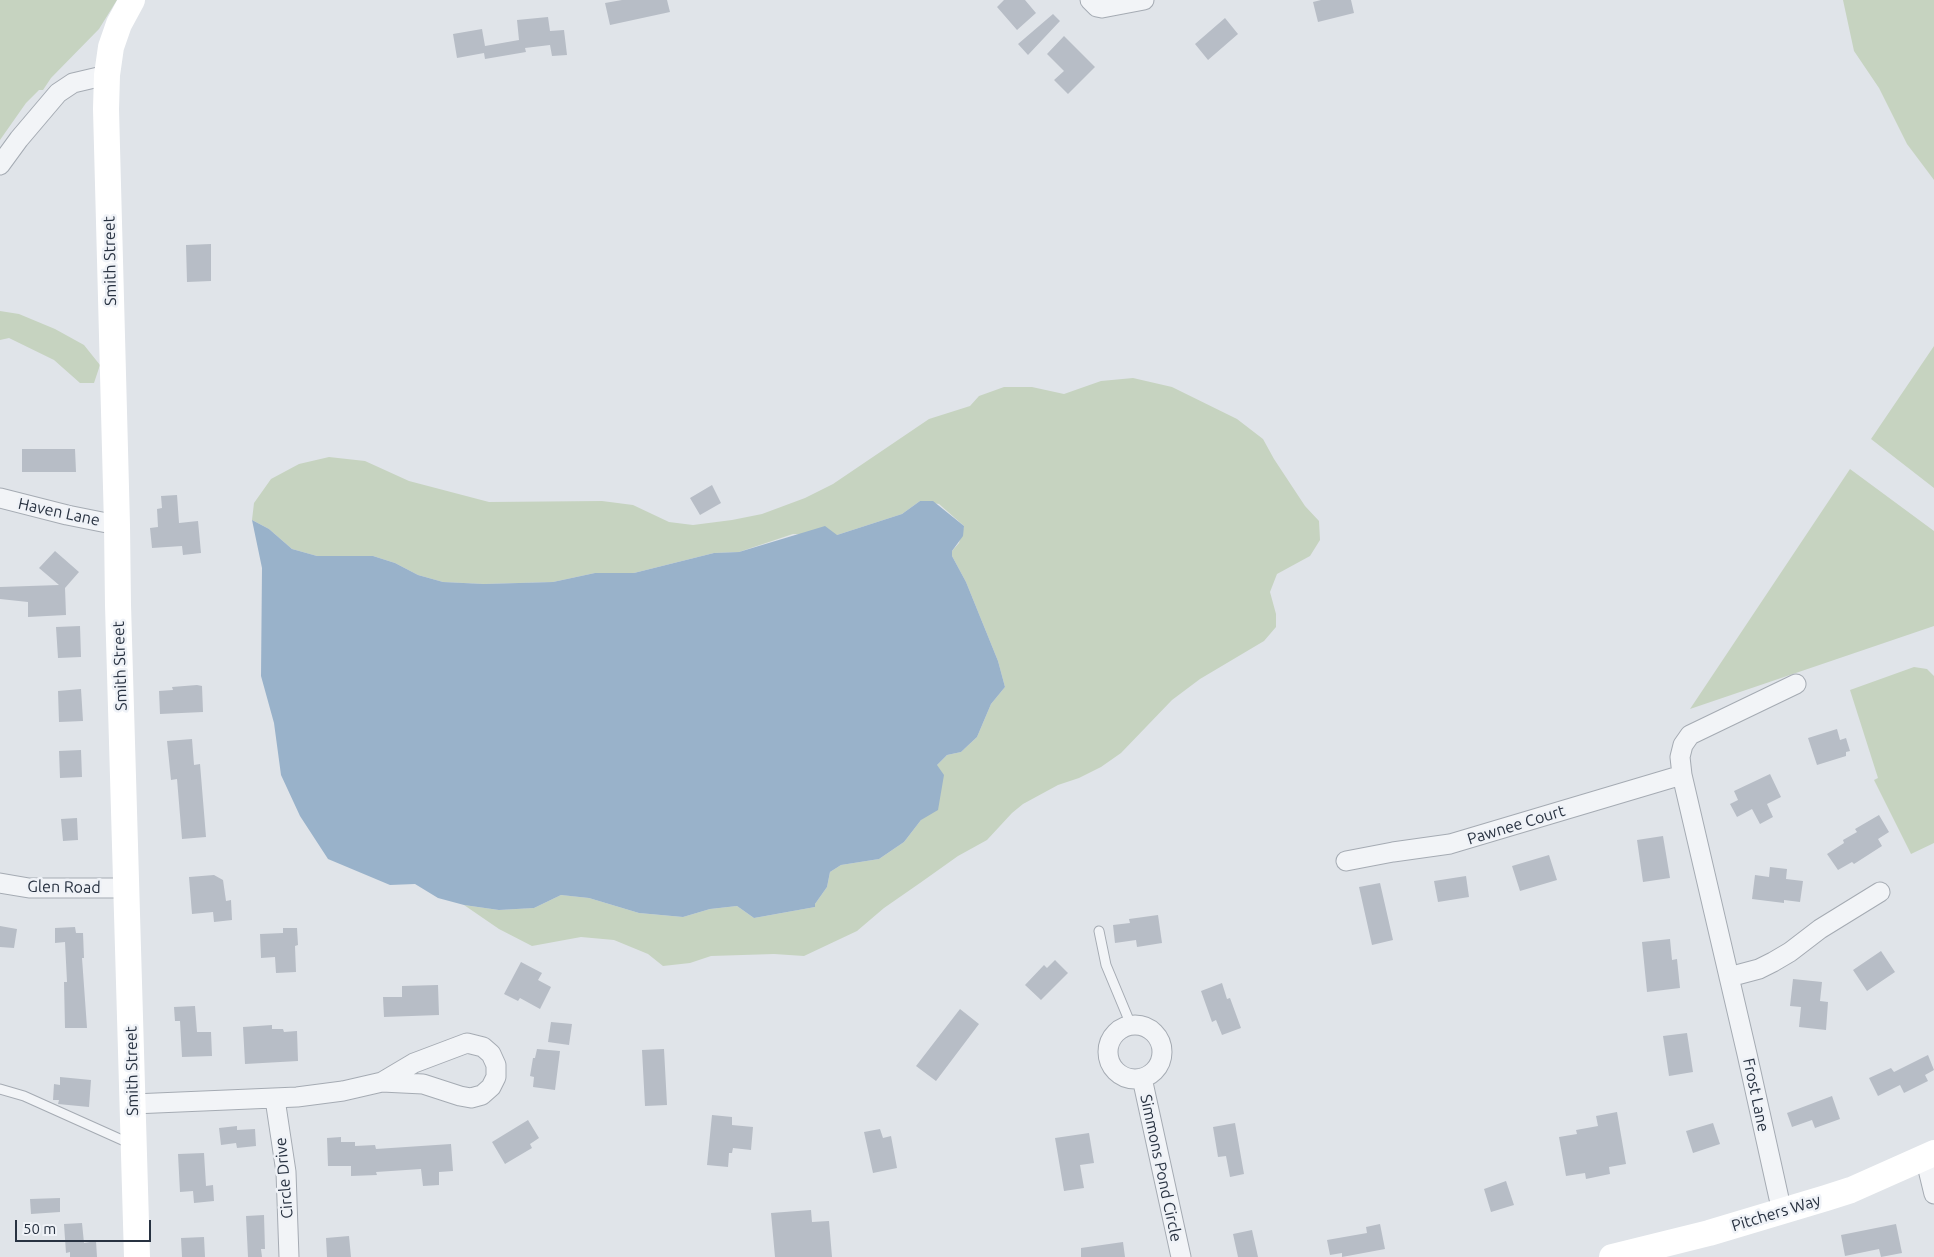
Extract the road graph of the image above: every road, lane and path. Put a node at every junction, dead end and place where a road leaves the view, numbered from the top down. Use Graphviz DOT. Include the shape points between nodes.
graph roads {
  1 [pos="132,0"];
  2 [pos="1144,0"];
  3 [pos="1094,4"];
  4 [pos="107,75"];
  5 [pos="0,165"];
  6 [pos="0,498"];
  7 [pos="118,525"];
  8 [pos="1796,684"];
  9 [pos="1682,775"];
  10 [pos="1346,860"];
  11 [pos="0,883"];
  12 [pos="128,888"];
  13 [pos="1880,892"];
  14 [pos="1099,932"];
  15 [pos="1729,977"];
  16 [pos="1131,1025"];
  17 [pos="1142,1078"];
  18 [pos="382,1082"];
  19 [pos="0,1089"];
  20 [pos="275,1099"];
  21 [pos="133,1104"];
  22 [pos="134,1145"];
  23 [pos="1929,1155"];
  24 [pos="1934,1194"];
  25 [pos="1782,1212"];
  26 [pos="137,1257"];
  27 [pos="289,1257"];
  28 [pos="1181,1257"];
  29 [pos="1612,1257"];
  1 -- 4 [label="main road, Smith Street" via="114,36"];
  2 -- 3 [label="street" via="1109,8"];
  4 -- 5 [label="street" via="73,83 58,93"];
  4 -- 7 [label="main road, Smith Street"];
  6 -- 7 [label="street, Haven Lane"];
  7 -- 12 [label="main road, Smith Street"];
  8 -- 9 [label="street, Frost Lane" via="1690,735 1680,756"];
  9 -- 10 [label="street, Pawnee Court" via="1450,844"];
  9 -- 15 [label="street, Frost Lane"];
  11 -- 12 [label="street, Glen Road" via="29,888"];
  12 -- 21 [label="main road, Smith Street"];
  13 -- 15 [label="street" via="1773,962"];
  14 -- 16 [label="lane" via="1106,965"];
  15 -- 25 [label="street, Frost Lane"];
  16 -- 17 [label="street, Simmons Pond Circle" via="1150,1029 1162,1048 1159,1065"];
  16 -- 17 [label="street, Simmons Pond Circle" via="1113,1035 1108,1046 1108,1058 1124,1077"];
  17 -- 28 [label="street, Simmons Pond Circle"];
  18 -- 18 [label="street" via="423,1084 471,1098 482,1095 491,1087 496,1077 496,1065 492,1054 483,1047 467,1043 414,1063"];
  18 -- 20 [label="street" via="319,1095"];
  19 -- 22 [label="lane" via="24,1096"];
  20 -- 21 [label="street"];
  20 -- 27 [label="street, Circle Drive" via="286,1172"];
  21 -- 22 [label="main road, Smith Street"];
  22 -- 26 [label="main road, Smith Street"];
  23 -- 24 [label="street"];
  23 -- 25 [label="main road, Pitchers Way" via="1851,1190"];
  25 -- 29 [label="main road, Pitchers Way"];
}
